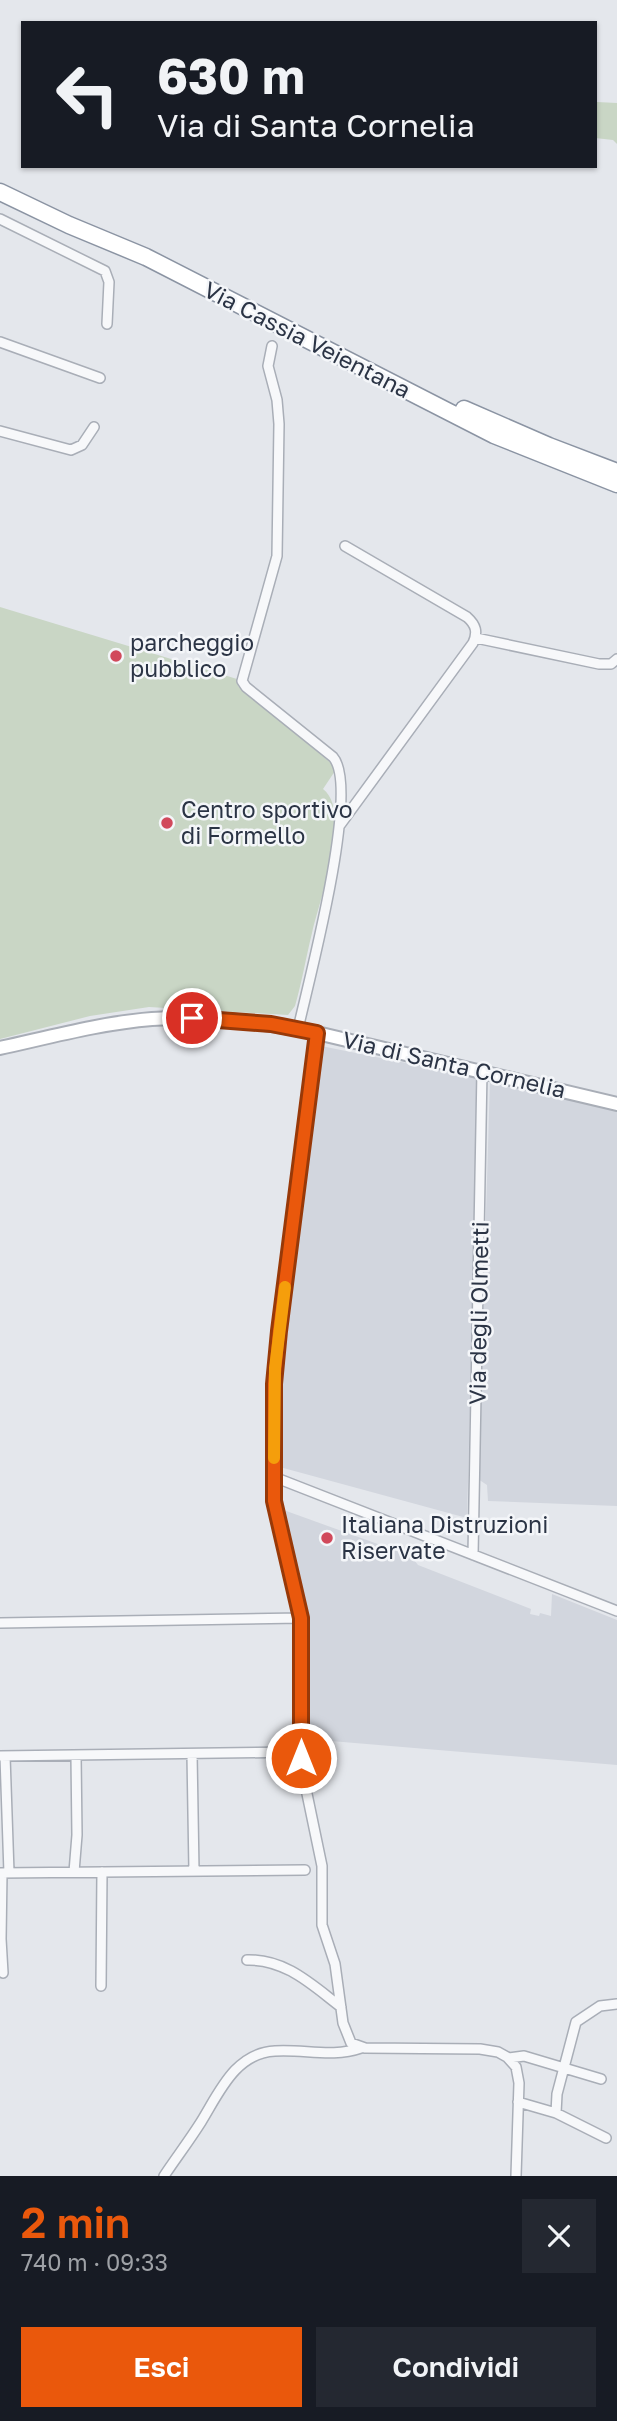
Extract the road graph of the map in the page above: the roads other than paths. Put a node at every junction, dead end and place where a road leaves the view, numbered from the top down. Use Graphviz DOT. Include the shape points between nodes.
graph roads {
  1 [pos="0,180"];
  2 [pos="0,192"];
  3 [pos="0,219"];
  4 [pos="107,324"];
  5 [pos="0,342"];
  6 [pos="272,346"];
  7 [pos="100,378"];
  8 [pos="94,427"];
  9 [pos="0,430"];
  10 [pos="617,472"];
  11 [pos="617,484"];
  12 [pos="345,546"];
  13 [pos="476,638"];
  14 [pos="617,659"];
  15 [pos="340,825"];
  16 [pos="298,1029"];
  17 [pos="317,1033"];
  18 [pos="0,1048"];
  19 [pos="482,1071"];
  20 [pos="617,1104"];
  21 [pos="274,1477"];
  22 [pos="472,1555"];
  23 [pos="617,1611"];
  24 [pos="301,1618"];
  25 [pos="0,1623"];
  26 [pos="301,1752"];
  27 [pos="192,1754"];
  28 [pos="3,1756"];
  29 [pos="76,1756"];
  30 [pos="305,1870"];
  31 [pos="194,1871"];
  32 [pos="74,1872"];
  33 [pos="102,1872"];
  34 [pos="4,1873"];
  35 [pos="247,1960"];
  36 [pos="4,1973"];
  37 [pos="101,1986"];
  38 [pos="617,2004"];
  39 [pos="341,2007"];
  40 [pos="361,2048"];
  41 [pos="509,2058"];
  42 [pos="564,2067"];
  43 [pos="601,2080"];
  44 [pos="518,2102"];
  45 [pos="556,2113"];
  46 [pos="606,2138"];
  47 [pos="164,2176"];
  48 [pos="516,2176"];
  1 -- 10 [label="highway, Via Cassia Veientana" via="150,248 456,405"];
  2 -- 11 [label="highway, Via Cassia Veientana" via="146,257 494,435"];
  3 -- 4 [label="street" via="105,271 109,282"];
  5 -- 7 [label="street"];
  6 -- 15 [label="street" via="268,366 279,415 276,556 242,681 334,758 340,778"];
  8 -- 9 [label="street" via="82,445 71,450"];
  12 -- 13 [label="street" via="467,617"];
  13 -- 14 [label="street" via="599,664"];
  13 -- 15 [label="street"];
  15 -- 16 [label="street"];
  16 -- 17 [label="street, Via di Santa Cornelia"];
  16 -- 18 [label="street, Via di Santa Cornelia" via="235,1020 154,1019"];
  17 -- 19 [label="street, Via di Santa Cornelia"];
  17 -- 21 [label="street" via="277,1350"];
  19 -- 20 [label="street, Via di Santa Cornelia"];
  19 -- 22 [label="street, Via degli Olmetti"];
  21 -- 22 [label="street"];
  21 -- 24 [label="street" via="278,1523"];
  22 -- 23 [label="street"];
  24 -- 25 [label="street"];
  24 -- 26 [label="street"];
  26 -- 27 [label="street"];
  26 -- 39 [label="street" via="322,1866 322,1925 335,1964"];
  27 -- 29 [label="street"];
  27 -- 31 [label="street"];
  28 -- 29 [label="street"];
  28 -- 34 [label="street"];
  29 -- 32 [label="street"];
  30 -- 31 [label="street"];
  31 -- 33 [label="street"];
  32 -- 33 [label="street"];
  32 -- 34 [label="street"];
  33 -- 37 [label="street"];
  34 -- 36 [label="street"];
  35 -- 39 [label="street" via="287,1968"];
  38 -- 42 [label="street" via="600,2006 576,2022"];
  39 -- 40 [label="street" via="348,2040"];
  40 -- 41 [label="street" via="480,2049"];
  40 -- 47 [label="street" via="338,2054 270,2051 248,2059 223,2084"];
  41 -- 42 [label="street" via="524,2056"];
  41 -- 44 [label="street" via="517,2072"];
  42 -- 43 [label="street"];
  42 -- 45 [label="street"];
  44 -- 45 [label="street"];
  44 -- 48 [label="street"];
  45 -- 46 [label="street"];
}
